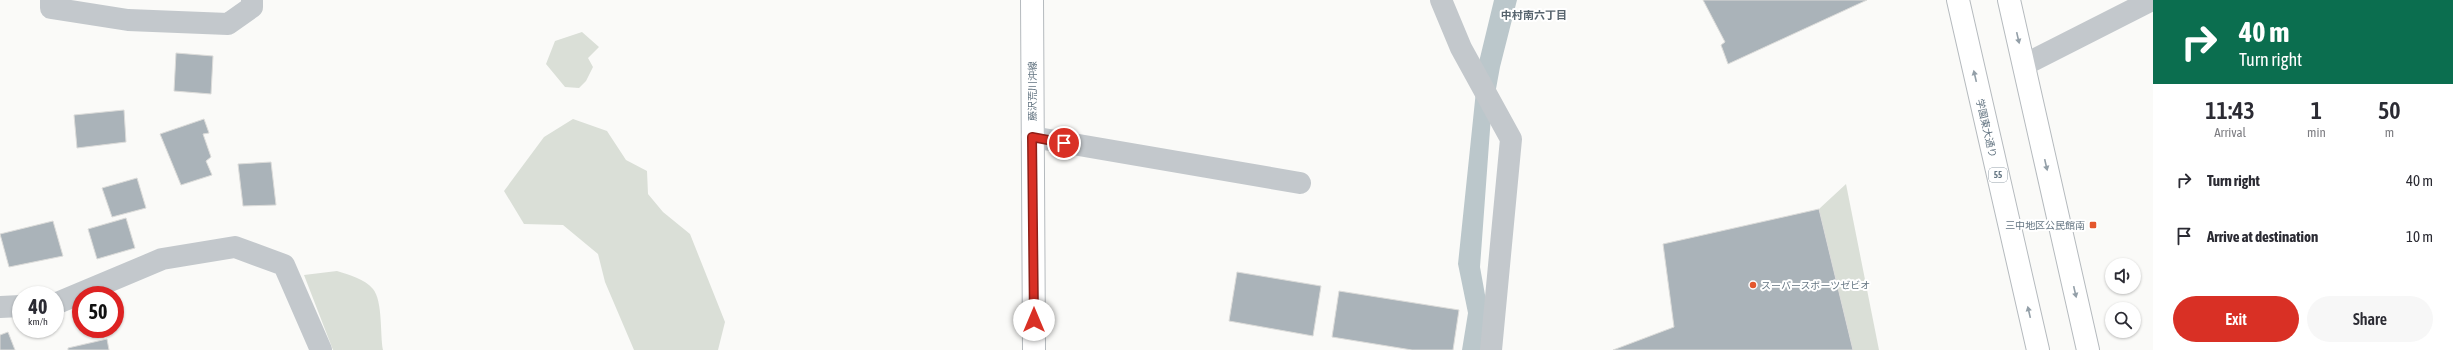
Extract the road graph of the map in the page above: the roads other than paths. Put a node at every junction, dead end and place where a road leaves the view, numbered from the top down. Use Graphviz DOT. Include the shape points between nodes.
graph roads {
  1 [pos="51,0"];
  2 [pos="252,0"];
  3 [pos="1032,0"];
  4 [pos="1441,0"];
  5 [pos="1958,0"];
  6 [pos="2009,0"];
  7 [pos="2152,0"];
  8 [pos="2024,65"];
  9 [pos="1032,137"];
  10 [pos="1300,184"];
  11 [pos="64,300"];
  12 [pos="12,306"];
  13 [pos="0,307"];
  14 [pos="321,350"];
  15 [pos="1034,350"];
  16 [pos="1490,350"];
  17 [pos="2038,350"];
  18 [pos="2088,350"];
  1 -- 2 [label="street" via="51,8 128,20 228,24 252,8"];
  3 -- 9 [label="main road, 藤沢荒川沖線"];
  4 -- 16 [label="street" via="1461,48 1511,139"];
  17 -- 5 [label="main road, 学園東大通り / 55, one-way"];
  6 -- 8 [label="main road, one-way"];
  7 -- 8 [label="street"];
  8 -- 18 [label="main road, one-way"];
  9 -- 10 [label="street"];
  9 -- 15 [label="main road, 藤沢荒川沖線"];
  11 -- 14 [label="street" via="162,260 235,247 284,265"];
  12 -- 13 [label="street"];
}
